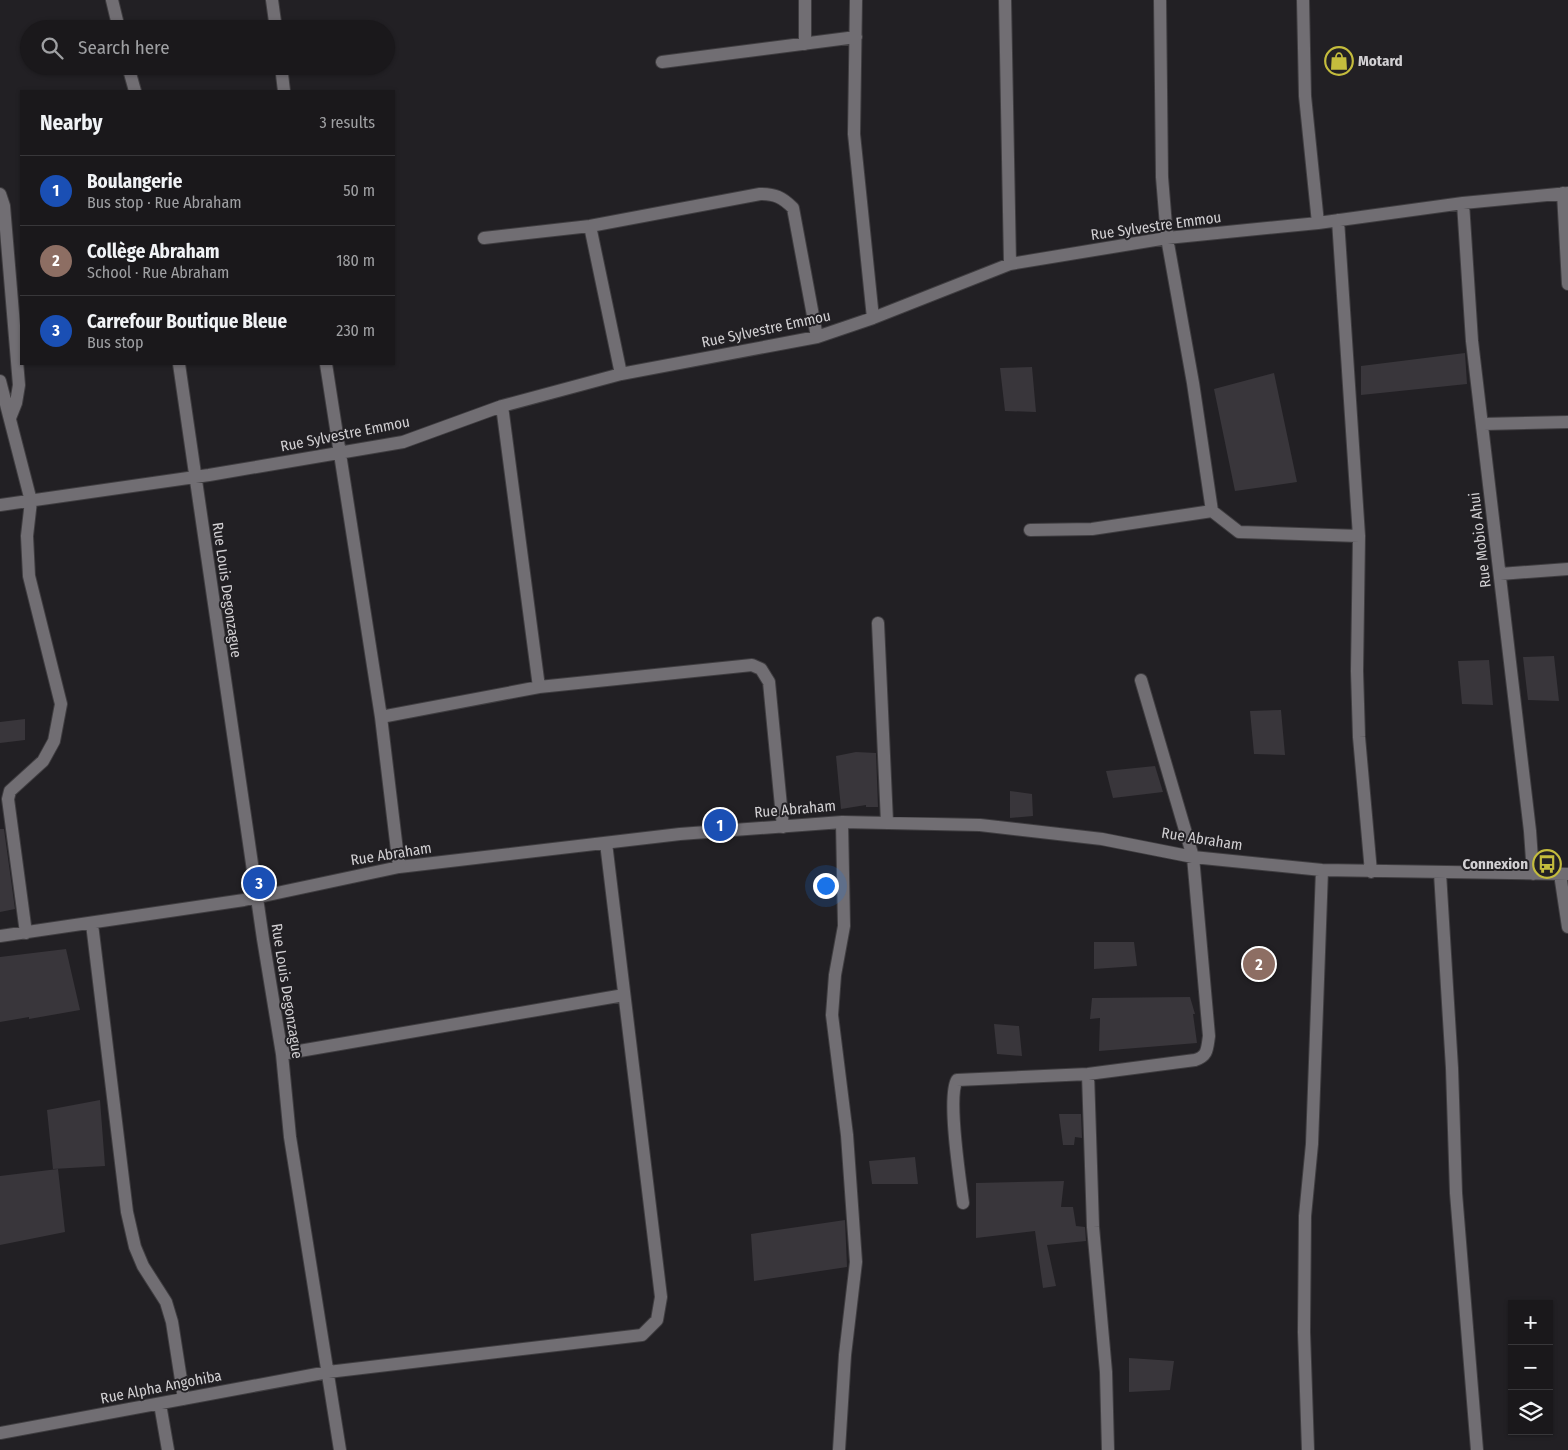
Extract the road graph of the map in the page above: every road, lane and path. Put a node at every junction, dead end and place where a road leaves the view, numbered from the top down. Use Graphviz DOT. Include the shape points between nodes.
graph roads {
  1 [pos="112,0"];
  2 [pos="272,0"];
  3 [pos="805,0"];
  4 [pos="856,0"];
  5 [pos="1005,0"];
  6 [pos="1160,0"];
  7 [pos="1303,0"];
  8 [pos="117,20"];
  9 [pos="275,20"];
  10 [pos="856,37"];
  11 [pos="805,44"];
  12 [pos="662,62"];
  13 [pos="130,75"];
  14 [pos="282,75"];
  15 [pos="134,90"];
  16 [pos="284,90"];
  17 [pos="1566,193"];
  18 [pos="0,194"];
  19 [pos="1463,203"];
  20 [pos="1338,220"];
  21 [pos="1318,223"];
  22 [pos="590,226"];
  23 [pos="484,238"];
  24 [pos="1167,238"];
  25 [pos="1010,264"];
  26 [pos="1568,284"];
  27 [pos="873,318"];
  28 [pos="817,337"];
  29 [pos="179,365"];
  30 [pos="326,365"];
  31 [pos="621,374"];
  32 [pos="0,381"];
  33 [pos="502,406"];
  34 [pos="10,418"];
  35 [pos="1568,422"];
  36 [pos="1483,424"];
  37 [pos="339,452"];
  38 [pos="194,477"];
  39 [pos="31,501"];
  40 [pos="0,505"];
  41 [pos="1212,510"];
  42 [pos="1030,530"];
  43 [pos="1359,536"];
  44 [pos="1568,569"];
  45 [pos="1500,574"];
  46 [pos="878,623"];
  47 [pos="1141,680"];
  48 [pos="539,687"];
  49 [pos="381,717"];
  50 [pos="842,822"];
  51 [pos="887,822"];
  52 [pos="783,827"];
  53 [pos="606,843"];
  54 [pos="1193,857"];
  55 [pos="399,866"];
  56 [pos="1322,870"];
  57 [pos="1371,872"];
  58 [pos="1440,873"];
  59 [pos="1533,874"];
  60 [pos="1564,874"];
  61 [pos="256,897"];
  62 [pos="92,924"];
  63 [pos="1568,927"];
  64 [pos="26,933"];
  65 [pos="0,936"];
  66 [pos="624,994"];
  67 [pos="282,1054"];
  68 [pos="1088,1074"];
  69 [pos="962,1203"];
  70 [pos="328,1372"];
  71 [pos="184,1399"];
  72 [pos="160,1404"];
  73 [pos="0,1434"];
  74 [pos="168,1450"];
  75 [pos="340,1450"];
  76 [pos="839,1450"];
  77 [pos="1108,1450"];
  78 [pos="1308,1450"];
  79 [pos="1478,1450"];
  1 -- 8 [label="street"];
  2 -- 9 [label="street"];
  3 -- 11 [label="street"];
  4 -- 10 [label="street"];
  5 -- 25 [label="street"];
  6 -- 24 [label="street" via="1162,177"];
  7 -- 21 [label="street" via="1305,96"];
  10 -- 11 [label="street"];
  10 -- 27 [label="street" via="854,134"];
  11 -- 12 [label="street"];
  13 -- 15 [label="street"];
  14 -- 16 [label="street"];
  17 -- 19 [label="street, Rue Sylvestre Emmou"];
  17 -- 26 [label="street"];
  18 -- 34 [label="street" via="4,206 19,385"];
  19 -- 20 [label="street, Rue Sylvestre Emmou"];
  19 -- 36 [label="street, Rue Mobio Ahui" via="1472,341"];
  20 -- 21 [label="street, Rue Sylvestre Emmou"];
  20 -- 43 [label="street"];
  21 -- 24 [label="street, Rue Sylvestre Emmou"];
  22 -- 23 [label="street"];
  22 -- 28 [label="street" via="760,194 784,199 793,208"];
  22 -- 31 [label="street"];
  24 -- 25 [label="street, Rue Sylvestre Emmou"];
  24 -- 41 [label="street"];
  25 -- 27 [label="street, Rue Sylvestre Emmou"];
  27 -- 28 [label="street, Rue Sylvestre Emmou"];
  28 -- 31 [label="street, Rue Sylvestre Emmou"];
  29 -- 38 [label="street, Rue Louis Degonzague"];
  30 -- 37 [label="street"];
  31 -- 33 [label="street, Rue Sylvestre Emmou"];
  32 -- 34 [label="street"];
  33 -- 37 [label="street, Rue Sylvestre Emmou" via="403,442"];
  33 -- 48 [label="street"];
  34 -- 39 [label="street"];
  35 -- 36 [label="street"];
  36 -- 45 [label="street, Rue Mobio Ahui"];
  37 -- 38 [label="street, Rue Sylvestre Emmou"];
  37 -- 49 [label="street"];
  38 -- 39 [label="street, Rue Sylvestre Emmou"];
  38 -- 61 [label="street, Rue Louis Degonzague"];
  39 -- 40 [label="street, Rue Sylvestre Emmou"];
  39 -- 64 [label="street" via="27,536 29,576 61,704 54,741 43,761 10,792 8,799"];
  41 -- 42 [label="street" via="1092,529"];
  41 -- 43 [label="street" via="1239,532"];
  43 -- 57 [label="street" via="1358,737"];
  44 -- 45 [label="street"];
  45 -- 59 [label="street, Rue Mobio Ahui"];
  46 -- 51 [label="street"];
  47 -- 54 [label="street"];
  48 -- 49 [label="street"];
  48 -- 52 [label="street" via="752,665 761,670 769,682"];
  49 -- 55 [label="street"];
  50 -- 51 [label="street, Rue Abraham"];
  50 -- 52 [label="street, Rue Abraham"];
  50 -- 76 [label="street" via="844,926 832,1015 847,1136 856,1262 845,1355"];
  51 -- 54 [label="street, Rue Abraham" via="980,825 1035,831 1102,839"];
  52 -- 53 [label="street, Rue Abraham"];
  53 -- 55 [label="street, Rue Abraham"];
  53 -- 66 [label="street, Rue Alpha Angohiba"];
  54 -- 56 [label="street, Rue Abraham"];
  54 -- 68 [label="street" via="1209,1036 1207,1052 1195,1060"];
  55 -- 61 [label="street, Rue Abraham"];
  56 -- 57 [label="street, Rue Abraham"];
  56 -- 78 [label="street" via="1312,1144 1304,1216"];
  57 -- 58 [label="street, Rue Abraham"];
  58 -- 59 [label="street, Rue Abraham"];
  58 -- 79 [label="street" via="1456,1192"];
  59 -- 60 [label="street, Rue Abraham"];
  60 -- 63 [label="street"];
  61 -- 62 [label="street, Rue Abraham"];
  61 -- 67 [label="street, Rue Louis Degonzague"];
  62 -- 64 [label="street, Rue Abraham"];
  62 -- 71 [label="street" via="127,1212 143,1266 166,1302"];
  64 -- 65 [label="street, Rue Abraham"];
  66 -- 67 [label="street"];
  66 -- 70 [label="street, Rue Alpha Angohiba" via="661,1297 657,1320 642,1335"];
  67 -- 70 [label="street, Rue Louis Degonzague" via="290,1137"];
  68 -- 69 [label="street" via="958,1080 954,1085 954,1111"];
  68 -- 77 [label="street" via="1093,1226 1106,1372"];
  70 -- 71 [label="street, Rue Alpha Angohiba"];
  70 -- 75 [label="street, Rue Louis Degonzague"];
  71 -- 72 [label="street, Rue Alpha Angohiba"];
  72 -- 73 [label="street, Rue Alpha Angohiba"];
  72 -- 74 [label="street"];
}
